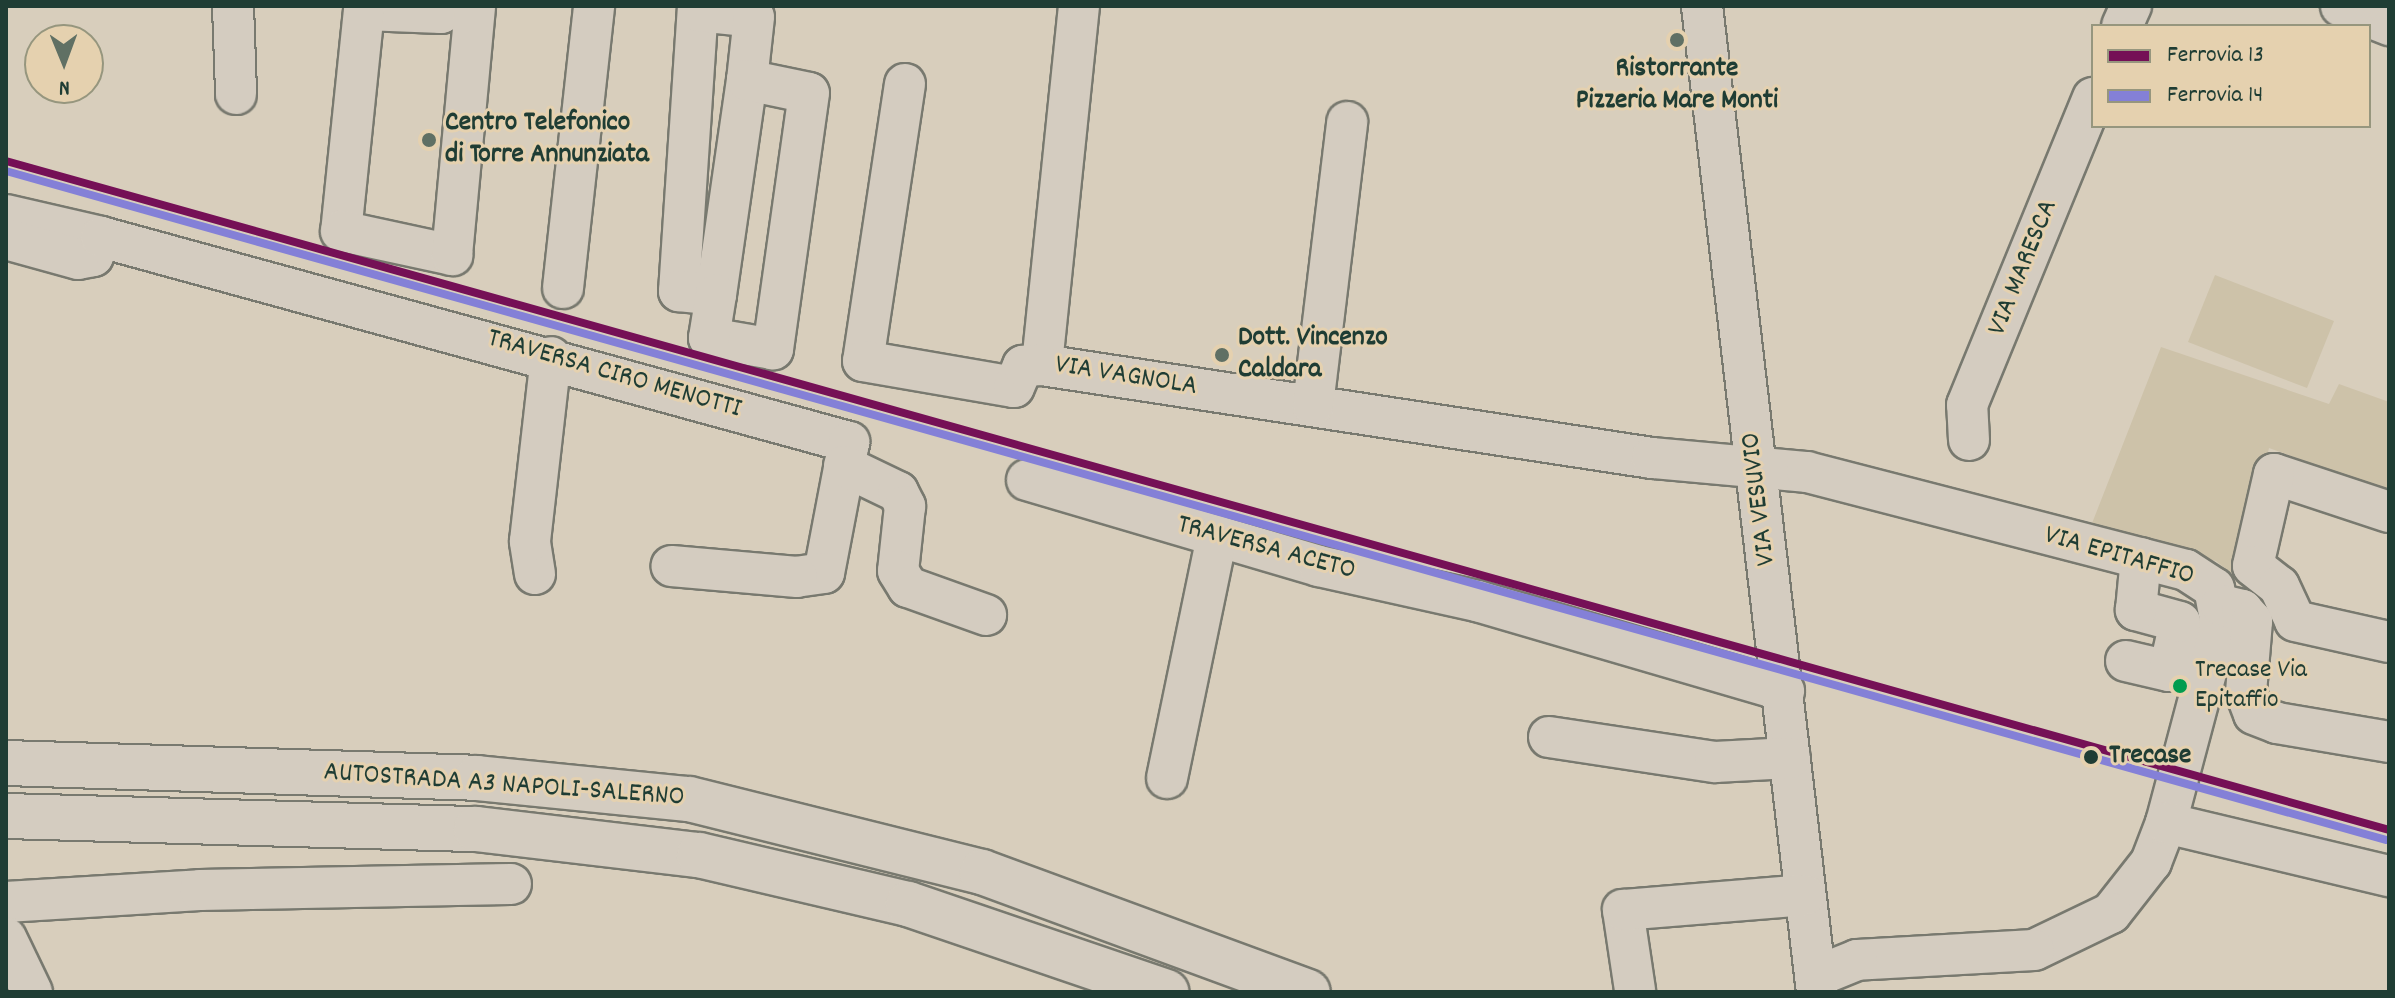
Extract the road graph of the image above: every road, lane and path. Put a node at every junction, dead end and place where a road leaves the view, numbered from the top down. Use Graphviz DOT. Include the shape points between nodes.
graph roads {
  1 [pos="233,6"];
  2 [pos="442,6"];
  3 [pos="475,6"];
  4 [pos="594,6"];
  5 [pos="1079,6"];
  6 [pos="1702,6"];
  7 [pos="2341,6"];
  8 [pos="698,8"];
  9 [pos="2389,25"];
  10 [pos="747,80"];
  11 [pos="905,84"];
  12 [pos="236,94"];
  13 [pos="2091,103"];
  14 [pos="1347,122"];
  15 [pos="6,215"];
  16 [pos="101,237"];
  17 [pos="6,239"];
  18 [pos="563,288"];
  19 [pos="716,295"];
  20 [pos="551,357"];
  21 [pos="1042,365"];
  22 [pos="1313,405"];
  23 [pos="1969,440"];
  24 [pos="844,466"];
  25 [pos="1756,469"];
  26 [pos="1027,480"];
  27 [pos="2389,512"];
  28 [pos="1217,536"];
  29 [pos="2141,558"];
  30 [pos="671,566"];
  31 [pos="535,574"];
  32 [pos="2221,605"];
  33 [pos="986,615"];
  34 [pos="2389,642"];
  35 [pos="2126,661"];
  36 [pos="1784,691"];
  37 [pos="1549,737"];
  38 [pos="2389,742"];
  39 [pos="1790,758"];
  40 [pos="6,763"];
  41 [pos="1167,778"];
  42 [pos="6,816"];
  43 [pos="2166,823"];
  44 [pos="2389,876"];
  45 [pos="511,884"];
  46 [pos="1804,895"];
  47 [pos="6,902"];
  48 [pos="6,938"];
  49 [pos="1816,985"];
  50 [pos="1635,990"];
  51 [pos="32,992"];
  52 [pos="1166,992"];
  53 [pos="1308,992"];
  1 -- 12 [label="street"];
  2 -- 3 [label="street" via="441,13 364,10 341,231 452,255"];
  4 -- 18 [label="street"];
  5 -- 21 [label="street, VIA VAGNOLA"];
  6 -- 25 [label="street, VIA VESUVIO"];
  7 -- 9 [label="street"];
  8 -- 10 [label="street" via="754,17"];
  8 -- 19 [label="street" via="679,291"];
  10 -- 19 [label="street"];
  10 -- 19 [label="street" via="809,93 773,349 709,338"];
  11 -- 21 [label="street" via="863,361 1014,387 1023,366"];
  13 -- 23 [label="street, VIA MARESCA" via="1967,405"];
  14 -- 22 [label="street"];
  15 -- 16 [label="street, TRAVERSA CIRO MENOTTI"];
  16 -- 17 [label="street" via="93,256 78,259"];
  16 -- 20 [label="street, TRAVERSA CIRO MENOTTI"];
  20 -- 24 [label="street, TRAVERSA CIRO MENOTTI" via="849,442"];
  20 -- 31 [label="street" via="530,541"];
  21 -- 22 [label="street, VIA VAGNOLA"];
  22 -- 25 [label="street, VIA VAGNOLA"];
  24 -- 30 [label="street, TRAVERSA CIRO MENOTTI" via="824,573 797,577"];
  24 -- 33 [label="street" via="898,492 905,506 898,571 908,587"];
  25 -- 29 [label="street, VIA EPITAFFIO" via="1829,477 1904,501"];
  25 -- 36 [label="street, VIA VESUVIO"];
  26 -- 28 [label="street, TRAVERSA ACETO"];
  27 -- 34 [label="street" via="2274,474 2253,566 2279,586 2295,621"];
  28 -- 36 [label="street, TRAVERSA ACETO" via="1319,566 1477,601"];
  28 -- 41 [label="street"];
  29 -- 32 [label="street, VIA EPITAFFIO" via="2201,577 2214,588"];
  29 -- 35 [label="street" via="2136,610 2180,622 2169,671"];
  32 -- 38 [label="street" via="2242,610 2252,621 2246,693 2254,714 2277,723"];
  32 -- 43 [label="street, VIA EPITAFFIO"];
  36 -- 39 [label="street, VIA VESUVIO"];
  37 -- 39 [label="street" via="1715,762"];
  39 -- 46 [label="street, VIA VESUVIO"];
  40 -- 53 [label="highway, AUTOSTRADA A3 NAPOLI-SALERNO" via="477,778 689,799 982,872"];
  42 -- 52 [label="highway, AUTOSTRADA A3 NAPOLI-SALERNO" via="476,829 699,855 908,904"];
  43 -- 44 [label="street"];
  43 -- 49 [label="street, VIA EPITAFFIO" via="2151,862 2111,913 2034,950 1857,960"];
  45 -- 47 [label="street" via="200,890"];
  46 -- 49 [label="street, VIA VESUVIO"];
  46 -- 50 [label="street" via="1623,910"];
  48 -- 51 [label="street"];
}
